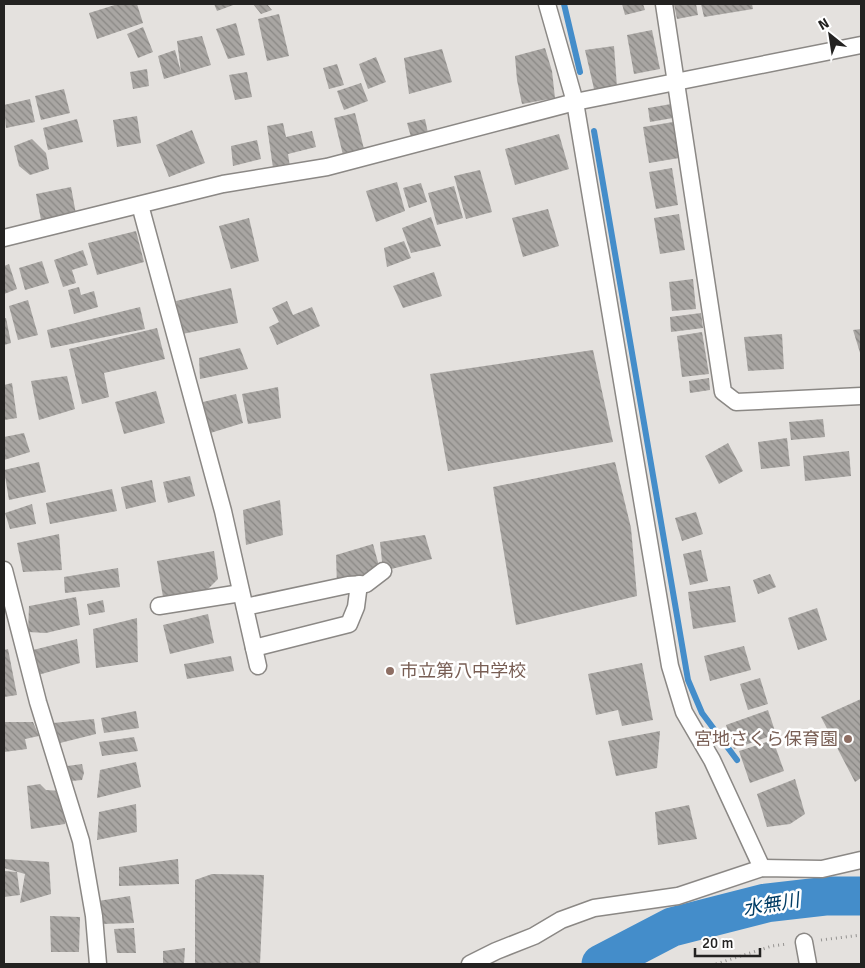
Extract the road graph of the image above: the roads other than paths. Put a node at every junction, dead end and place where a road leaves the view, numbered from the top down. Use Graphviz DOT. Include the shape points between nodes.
graph roads {
  1 [pos="547,4"];
  2 [pos="664,4"];
  3 [pos="861,44"];
  4 [pos="676,82"];
  5 [pos="575,102"];
  6 [pos="140,205"];
  7 [pos="4,238"];
  8 [pos="861,396"];
  9 [pos="4,570"];
  10 [pos="383,571"];
  11 [pos="359,584"];
  12 [pos="243,600"];
  13 [pos="159,606"];
  14 [pos="254,648"];
  15 [pos="258,666"];
  16 [pos="861,860"];
  17 [pos="762,868"];
  18 [pos="804,942"];
  19 [pos="98,964"];
  20 [pos="470,964"];
  21 [pos="808,964"];
  1 -- 5 [label="street"];
  2 -- 4 [label="street"];
  3 -- 4 [label="street"];
  4 -- 5 [label="street"];
  4 -- 8 [label="street" via="723,392 736,402"];
  5 -- 6 [label="street" via="327,167 223,184"];
  5 -- 17 [label="street" via="670,666 684,712 712,760"];
  6 -- 7 [label="street"];
  6 -- 12 [label="street" via="223,511"];
  9 -- 19 [label="street" via="38,702 81,841 94,916"];
  10 -- 11 [label="street" via="366,584"];
  11 -- 12 [label="street"];
  11 -- 14 [label="street" via="356,607 349,624"];
  12 -- 13 [label="street"];
  12 -- 14 [label="street"];
  14 -- 15 [label="street"];
  16 -- 17 [label="street" via="822,869"];
  17 -- 20 [label="street" via="678,896 594,908"];
  18 -- 21 [label="street"];
}
